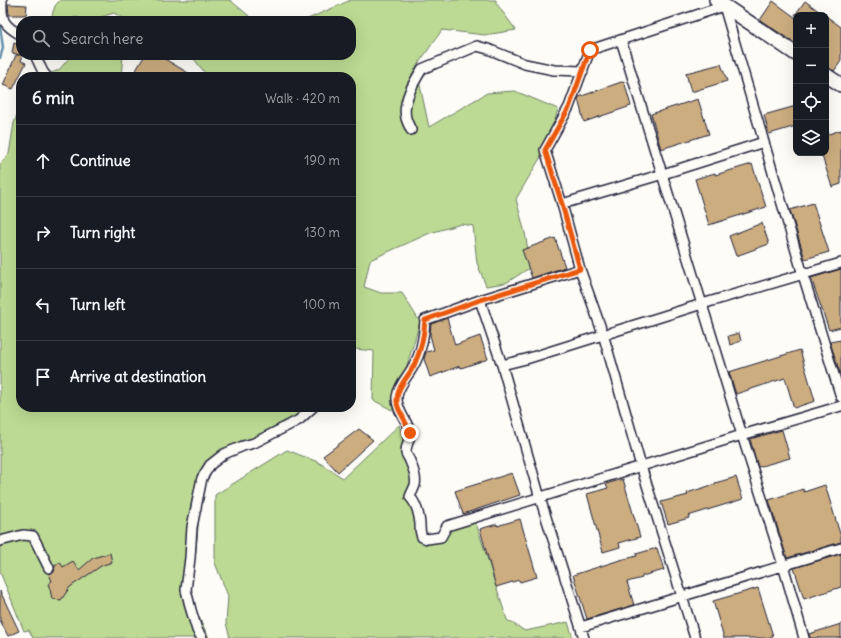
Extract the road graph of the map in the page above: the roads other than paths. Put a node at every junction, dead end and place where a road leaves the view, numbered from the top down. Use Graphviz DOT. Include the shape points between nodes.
graph roads {
  1 [pos="2,0"];
  2 [pos="725,2"];
  3 [pos="16,32"];
  4 [pos="621,40"];
  5 [pos="793,52"];
  6 [pos="37,60"];
  7 [pos="583,71"];
  8 [pos="43,72"];
  9 [pos="829,77"];
  10 [pos="841,85"];
  11 [pos="411,130"];
  12 [pos="764,142"];
  13 [pos="663,174"];
  14 [pos="562,204"];
  15 [pos="841,263"];
  16 [pos="580,269"];
  17 [pos="803,275"];
  18 [pos="480,300"];
  19 [pos="702,304"];
  20 [pos="603,334"];
  21 [pos="502,365"];
  22 [pos="841,397"];
  23 [pos="841,406"];
  24 [pos="308,412"];
  25 [pos="742,435"];
  26 [pos="641,466"];
  27 [pos="540,498"];
  28 [pos="0,541"];
  29 [pos="841,548"];
  30 [pos="783,565"];
  31 [pos="49,568"];
  32 [pos="682,596"];
  33 [pos="581,627"];
  34 [pos="202,638"];
  35 [pos="584,638"];
  36 [pos="695,638"];
  37 [pos="804,638"];
  1 -- 3 [label="street" via="2,16 6,24"];
  2 -- 4 [label="street"];
  2 -- 5 [label="street"];
  2 -- 12 [label="street"];
  4 -- 7 [label="street" via="590,50"];
  4 -- 13 [label="street"];
  6 -- 8 [label="street"];
  7 -- 11 [label="street" via="554,70 525,64 477,46 422,69 406,101 406,117"];
  7 -- 14 [label="street" via="569,108 545,150"];
  9 -- 10 [label="street"];
  12 -- 13 [label="street"];
  12 -- 17 [label="street"];
  13 -- 14 [label="street"];
  13 -- 19 [label="street"];
  14 -- 16 [label="street"];
  15 -- 17 [label="street"];
  16 -- 18 [label="street"];
  16 -- 20 [label="street"];
  17 -- 19 [label="street"];
  17 -- 22 [label="street"];
  18 -- 21 [label="street"];
  18 -- 27 [label="street" via="425,320 422,346 397,395 398,408 410,433 406,453 411,462 415,486 410,497 417,507 420,534 427,539 441,537 447,526"];
  19 -- 20 [label="street"];
  19 -- 25 [label="street"];
  20 -- 21 [label="street"];
  20 -- 26 [label="street"];
  21 -- 27 [label="street"];
  23 -- 25 [label="street"];
  24 -- 34 [label="street" via="299,420 254,443 224,454 210,465 202,478 192,527 186,590 190,610"];
  25 -- 26 [label="street"];
  25 -- 30 [label="street"];
  26 -- 27 [label="street"];
  26 -- 32 [label="street"];
  27 -- 33 [label="street"];
  28 -- 31 [label="street" via="23,535 33,536"];
  29 -- 30 [label="street"];
  30 -- 32 [label="street"];
  30 -- 37 [label="street"];
  32 -- 33 [label="street"];
  32 -- 36 [label="street"];
  33 -- 35 [label="street"];
}
